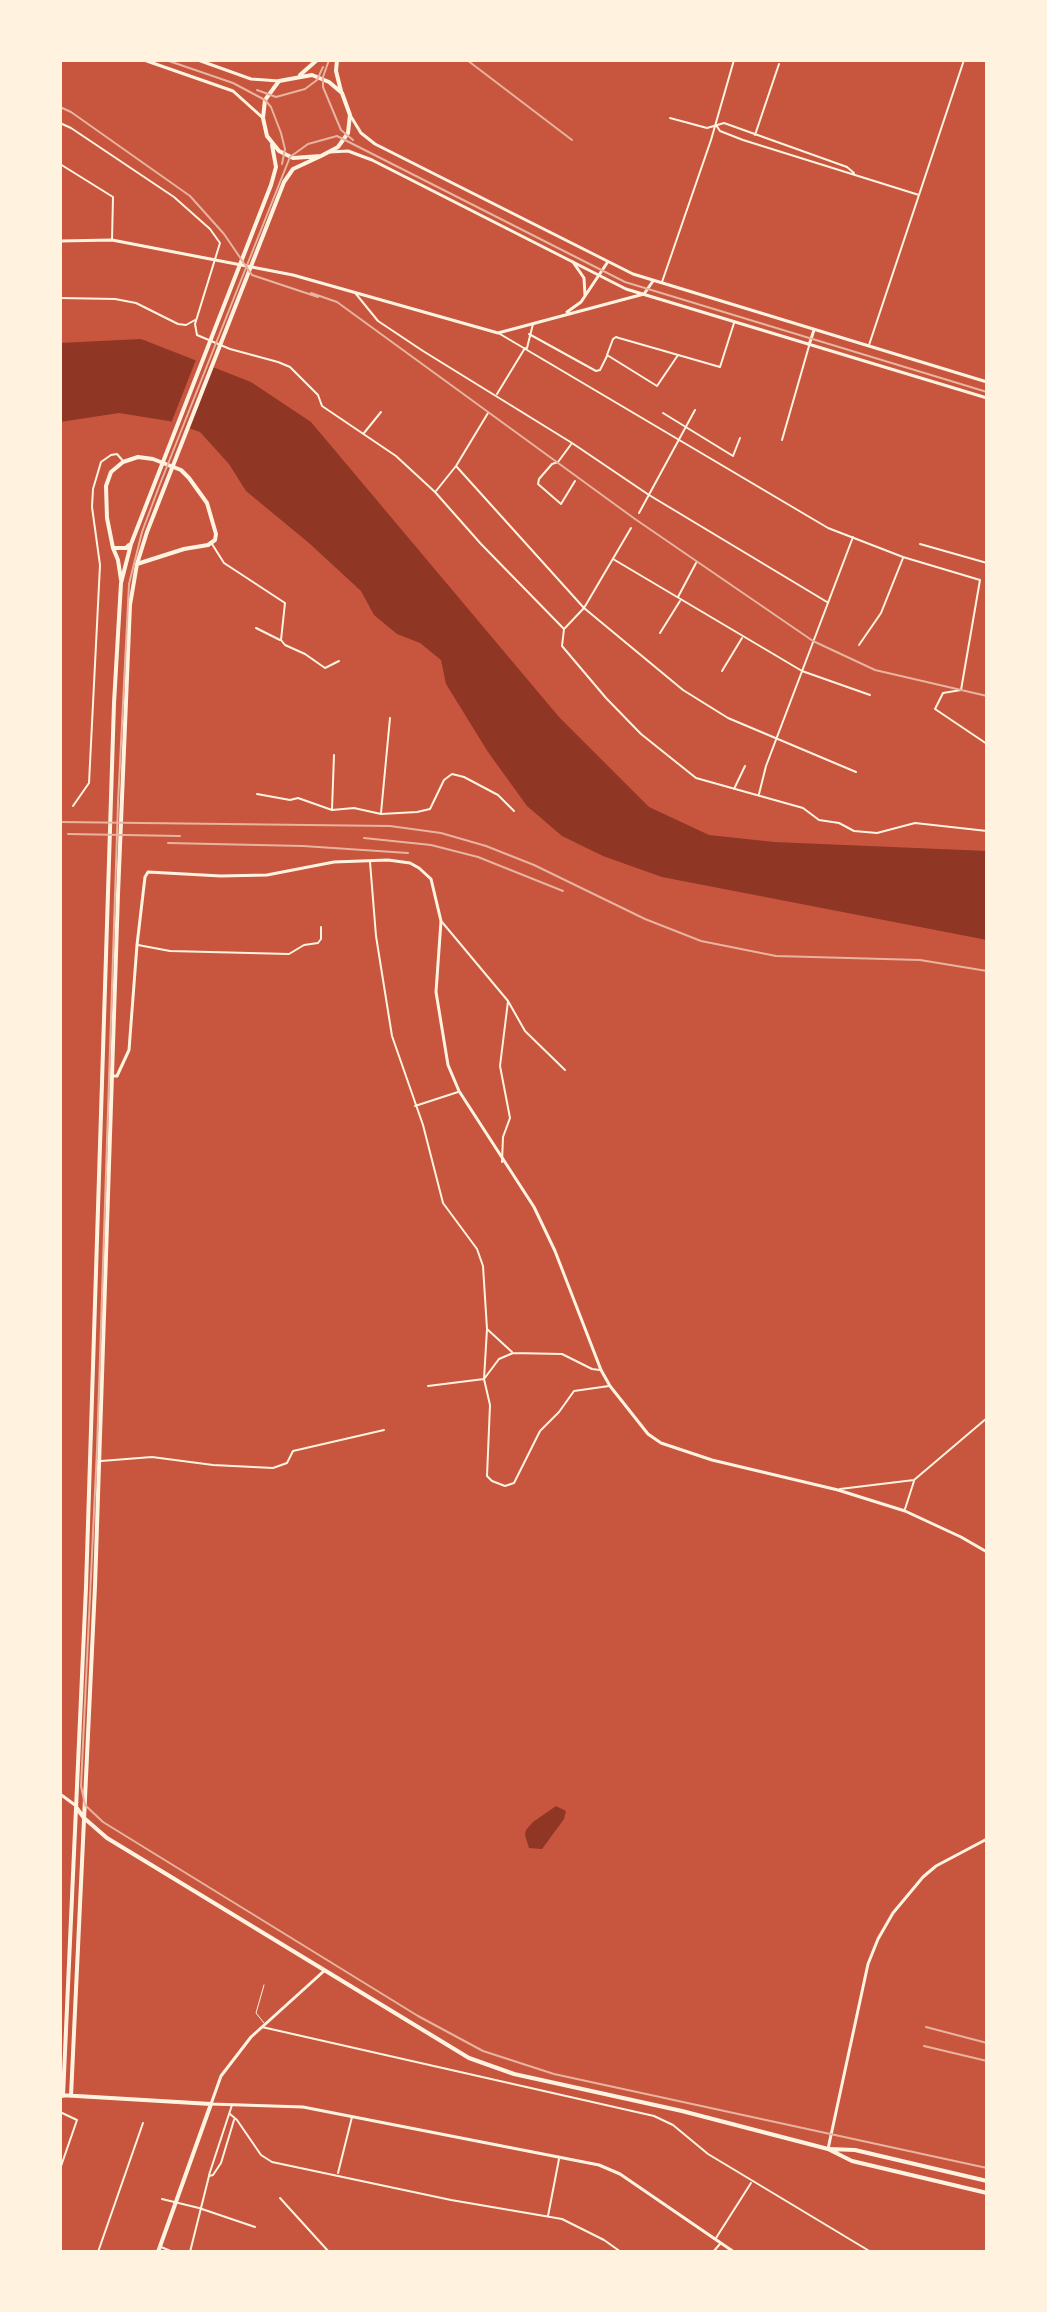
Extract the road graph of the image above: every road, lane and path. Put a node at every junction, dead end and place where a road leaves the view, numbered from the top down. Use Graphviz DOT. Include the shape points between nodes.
graph roads {
  1 [pos="144,60"];
  2 [pos="198,60"];
  3 [pos="317,60"];
  4 [pos="337,60"];
  5 [pos="734,60"];
  6 [pos="964,60"];
  7 [pos="779,64"];
  8 [pos="298,76"];
  9 [pos="279,81"];
  10 [pos="342,93"];
  11 [pos="350,115"];
  12 [pos="263,118"];
  13 [pos="670,118"];
  14 [pos="60,123"];
  15 [pos="715,124"];
  16 [pos="754,136"];
  17 [pos="272,145"];
  18 [pos="796,150"];
  19 [pos="330,152"];
  20 [pos="321,156"];
  21 [pos="794,157"];
  22 [pos="60,164"];
  23 [pos="855,173"];
  24 [pos="919,195"];
  25 [pos="112,240"];
  26 [pos="60,241"];
  27 [pos="215,260"];
  28 [pos="573,262"];
  29 [pos="607,263"];
  30 [pos="600,276"];
  31 [pos="653,281"];
  32 [pos="661,283"];
  33 [pos="356,293"];
  34 [pos="644,294"];
  35 [pos="584,297"];
  36 [pos="60,298"];
  37 [pos="562,315"];
  38 [pos="196,319"];
  39 [pos="734,322"];
  40 [pos="534,323"];
  41 [pos="814,330"];
  42 [pos="498,333"];
  43 [pos="529,334"];
  44 [pos="809,345"];
  45 [pos="869,346"];
  46 [pos="526,348"];
  47 [pos="607,355"];
  48 [pos="678,355"];
  49 [pos="987,382"];
  50 [pos="496,395"];
  51 [pos="987,398"];
  52 [pos="695,410"];
  53 [pos="381,412"];
  54 [pos="488,413"];
  55 [pos="663,413"];
  56 [pos="685,427"];
  57 [pos="364,434"];
  58 [pos="740,438"];
  59 [pos="676,440"];
  60 [pos="782,440"];
  61 [pos="572,443"];
  62 [pos="123,462"];
  63 [pos="456,466"];
  64 [pos="575,481"];
  65 [pos="435,492"];
  66 [pos="649,495"];
  67 [pos="639,513"];
  68 [pos="631,528"];
  69 [pos="853,536"];
  70 [pos="131,544"];
  71 [pos="212,544"];
  72 [pos="920,544"];
  73 [pos="113,548"];
  74 [pos="903,557"];
  75 [pos="613,559"];
  76 [pos="696,563"];
  77 [pos="987,563"];
  78 [pos="137,564"];
  79 [pos="980,580"];
  80 [pos="987,582"];
  81 [pos="121,583"];
  82 [pos="679,599"];
  83 [pos="827,602"];
  84 [pos="584,608"];
  85 [pos="256,628"];
  86 [pos="564,629"];
  87 [pos="660,633"];
  88 [pos="743,637"];
  89 [pos="281,640"];
  90 [pos="859,645"];
  91 [pos="339,661"];
  92 [pos="722,671"];
  93 [pos="802,671"];
  94 [pos="870,695"];
  95 [pos="390,718"];
  96 [pos="777,739"];
  97 [pos="987,744"];
  98 [pos="334,755"];
  99 [pos="745,766"];
  100 [pos="856,772"];
  101 [pos="734,789"];
  102 [pos="257,794"];
  103 [pos="759,795"];
  104 [pos="73,806"];
  105 [pos="332,810"];
  106 [pos="514,811"];
  107 [pos="381,814"];
  108 [pos="987,831"];
  109 [pos="370,861"];
  110 [pos="441,921"];
  111 [pos="321,927"];
  112 [pos="137,945"];
  113 [pos="508,1001"];
  114 [pos="565,1070"];
  115 [pos="112,1076"];
  116 [pos="459,1091"];
  117 [pos="414,1106"];
  118 [pos="502,1162"];
  119 [pos="487,1329"];
  120 [pos="513,1353"];
  121 [pos="601,1370"];
  122 [pos="484,1379"];
  123 [pos="428,1386"];
  124 [pos="610,1386"];
  125 [pos="987,1418"];
  126 [pos="384,1430"];
  127 [pos="99,1461"];
  128 [pos="914,1480"];
  129 [pos="838,1490"];
  130 [pos="905,1511"];
  131 [pos="987,1552"];
  132 [pos="60,1794"];
  133 [pos="75,1805"];
  134 [pos="84,1818"];
  135 [pos="987,1839"];
  136 [pos="324,1971"];
  137 [pos="264,1985"];
  138 [pos="262,2025"];
  139 [pos="62,2096"];
  140 [pos="71,2096"];
  141 [pos="211,2104"];
  142 [pos="232,2104"];
  143 [pos="60,2112"];
  144 [pos="230,2114"];
  145 [pos="352,2116"];
  146 [pos="235,2118"];
  147 [pos="143,2123"];
  148 [pos="828,2149"];
  149 [pos="559,2157"];
  150 [pos="60,2169"];
  151 [pos="337,2175"];
  152 [pos="209,2176"];
  153 [pos="987,2181"];
  154 [pos="752,2182"];
  155 [pos="987,2193"];
  156 [pos="280,2198"];
  157 [pos="162,2199"];
  158 [pos="174,2203"];
  159 [pos="199,2208"];
  160 [pos="548,2217"];
  161 [pos="255,2227"];
  162 [pos="716,2239"];
  163 [pos="721,2243"];
  164 [pos="158,2249"];
  165 [pos="715,2251"];
  166 [pos="98,2252"];
  167 [pos="173,2252"];
  168 [pos="190,2252"];
  169 [pos="329,2252"];
  170 [pos="621,2252"];
  171 [pos="734,2252"];
  172 [pos="871,2252"];
  1 -- 12 [label="main road" via="233,91"];
  2 -- 9 [label="main road" via="251,79"];
  3 -- 8 [label="main road"];
  4 -- 10 [label="main road"];
  5 -- 15 [label="street"];
  6 -- 24 [label="street"];
  7 -- 16 [label="street"];
  8 -- 9 [label="main road"];
  8 -- 10 [label="main road" via="323,79"];
  9 -- 12 [label="main road" via="265,100"];
  10 -- 11 [label="main road"];
  11 -- 19 [label="main road" via="347,136"];
  11 -- 29 [label="main road" via="355,127 375,144"];
  12 -- 17 [label="main road"];
  13 -- 15 [label="street" via="707,128"];
  14 -- 27 [label="street" via="174,197 220,243"];
  15 -- 16 [label="street"];
  15 -- 21 [label="street" via="720,131"];
  15 -- 32 [label="street"];
  16 -- 18 [label="street"];
  17 -- 20 [label="main road" via="293,158"];
  17 -- 70 [label="main road" via="276,167 264,204"];
  18 -- 21 [label="street"];
  18 -- 23 [label="street"];
  19 -- 20 [label="main road"];
  19 -- 28 [label="main road" via="348,151 372,160"];
  20 -- 78 [label="main road" via="293,169 284,182"];
  21 -- 23 [label="street"];
  22 -- 25 [label="street" via="113,197"];
  23 -- 24 [label="street"];
  24 -- 45 [label="street"];
  25 -- 26 [label="main road"];
  25 -- 27 [label="main road"];
  27 -- 33 [label="main road" via="306,277"];
  27 -- 38 [label="street"];
  28 -- 30 [label="main road"];
  28 -- 35 [label="main road" via="584,278"];
  29 -- 30 [label="main road"];
  29 -- 31 [label="main road"];
  30 -- 34 [label="main road"];
  30 -- 35 [label="main road"];
  31 -- 32 [label="main road"];
  31 -- 34 [label="main road"];
  32 -- 41 [label="main road"];
  33 -- 42 [label="main road"];
  33 -- 50 [label="street" via="378,321"];
  34 -- 37 [label="main road"];
  34 -- 39 [label="main road"];
  35 -- 37 [label="main road"];
  36 -- 38 [label="street" via="136,303 178,324"];
  37 -- 40 [label="main road"];
  38 -- 57 [label="street" via="197,335 290,367 322,406"];
  39 -- 44 [label="main road"];
  39 -- 48 [label="street" via="720,367"];
  40 -- 42 [label="main road"];
  40 -- 43 [label="street"];
  41 -- 44 [label="main road"];
  41 -- 45 [label="main road"];
  42 -- 46 [label="street"];
  43 -- 46 [label="street"];
  43 -- 47 [label="street" via="596,371"];
  44 -- 51 [label="main road"];
  44 -- 60 [label="street"];
  45 -- 49 [label="main road"];
  46 -- 50 [label="street"];
  46 -- 59 [label="street"];
  47 -- 48 [label="street" via="616,337"];
  47 -- 48 [label="street" via="657,386"];
  50 -- 61 [label="street"];
  52 -- 56 [label="street"];
  53 -- 57 [label="street"];
  54 -- 63 [label="street"];
  55 -- 56 [label="street"];
  56 -- 58 [label="street" via="733,456"];
  56 -- 59 [label="street"];
  57 -- 65 [label="street"];
  59 -- 66 [label="street"];
  59 -- 69 [label="street" via="828,528"];
  61 -- 64 [label="street" via="538,484 561,504"];
  61 -- 66 [label="street"];
  62 -- 71 [label="main road" via="153,459 181,470 207,503 216,534"];
  62 -- 73 [label="main road" via="111,472 106,486"];
  62 -- 104 [label="street" via="117,454 101,462 93,489 100,565 89,783"];
  63 -- 65 [label="street"];
  63 -- 84 [label="street"];
  65 -- 86 [label="street"];
  66 -- 67 [label="street"];
  66 -- 83 [label="street"];
  68 -- 75 [label="street"];
  69 -- 74 [label="street"];
  69 -- 83 [label="street"];
  70 -- 73 [label="main road"];
  70 -- 81 [label="main road"];
  71 -- 78 [label="main road"];
  71 -- 89 [label="street" via="224,563 285,603"];
  72 -- 77 [label="street"];
  73 -- 81 [label="main road"];
  74 -- 79 [label="street"];
  74 -- 90 [label="street" via="881,613"];
  75 -- 82 [label="street"];
  75 -- 84 [label="street"];
  76 -- 82 [label="street"];
  78 -- 115 [label="main road" via="130,605"];
  79 -- 80 [label="lane"];
  79 -- 97 [label="street" via="961,690 943,693 935,709"];
  81 -- 133 [label="main road"];
  82 -- 87 [label="street"];
  82 -- 88 [label="street"];
  83 -- 93 [label="street"];
  84 -- 86 [label="street"];
  84 -- 96 [label="street" via="683,690 728,718"];
  85 -- 89 [label="street"];
  86 -- 101 [label="street" via="562,646 641,734 696,778"];
  88 -- 92 [label="street"];
  88 -- 93 [label="street"];
  89 -- 91 [label="street" via="325,668"];
  93 -- 94 [label="street"];
  93 -- 96 [label="street"];
  95 -- 107 [label="street"];
  96 -- 100 [label="street"];
  96 -- 103 [label="street"];
  98 -- 105 [label="street"];
  99 -- 101 [label="street"];
  101 -- 103 [label="street"];
  102 -- 105 [label="street" via="298,798"];
  103 -- 108 [label="street" via="854,831 877,833 915,823"];
  105 -- 107 [label="street"];
  106 -- 107 [label="street" via="498,795 452,774 430,809"];
  109 -- 110 [label="main road" via="419,868 431,879"];
  109 -- 112 [label="main road" via="267,875 148,872"];
  109 -- 117 [label="street" via="392,1036"];
  110 -- 113 [label="street"];
  110 -- 116 [label="main road" via="436,992 448,1065"];
  111 -- 112 [label="street" via="318,943 289,954 170,951"];
  112 -- 115 [label="main road" via="129,1050 117,1076"];
  113 -- 114 [label="street" via="525,1031"];
  113 -- 118 [label="street" via="500,1066 510,1118"];
  115 -- 127 [label="main road"];
  116 -- 117 [label="street"];
  116 -- 118 [label="main road"];
  117 -- 119 [label="street" via="443,1203 477,1249 483,1266"];
  118 -- 121 [label="main road" via="534,1207 555,1251"];
  119 -- 120 [label="street"];
  119 -- 122 [label="street"];
  120 -- 121 [label="street" via="567,1355"];
  120 -- 122 [label="street" via="499,1359"];
  121 -- 124 [label="main road"];
  122 -- 123 [label="street"];
  122 -- 124 [label="street" via="490,1405 486,1469 492,1481 505,1486 516,1480 540,1431 574,1391"];
  124 -- 129 [label="main road" via="661,1443"];
  125 -- 128 [label="street"];
  126 -- 127 [label="street" via="293,1451 287,1463 273,1468 152,1457"];
  127 -- 134 [label="main road"];
  128 -- 129 [label="street"];
  128 -- 130 [label="street"];
  129 -- 130 [label="main road"];
  130 -- 131 [label="main road"];
  132 -- 133 [label="main road"];
  133 -- 134 [label="main road"];
  133 -- 139 [label="main road"];
  134 -- 136 [label="main road" via="107,1838"];
  134 -- 140 [label="main road"];
  135 -- 148 [label="main road" via="923,1877 878,1939"];
  136 -- 138 [label="main road"];
  136 -- 148 [label="main road" via="460,2053 495,2068"];
  137 -- 138 [label="lane" via="256,2013"];
  138 -- 141 [label="main road" via="221,2076"];
  138 -- 154 [label="street" via="654,2116"];
  139 -- 140 [label="main road"];
  140 -- 141 [label="main road"];
  141 -- 142 [label="main road"];
  141 -- 158 [label="main road"];
  142 -- 144 [label="street"];
  142 -- 145 [label="main road" via="303,2107"];
  143 -- 150 [label="street" via="77,2120"];
  144 -- 146 [label="street"];
  144 -- 152 [label="street"];
  145 -- 149 [label="main road"];
  145 -- 151 [label="street"];
  146 -- 151 [label="street" via="268,2160"];
  146 -- 152 [label="street" via="221,2163"];
  147 -- 166 [label="street"];
  148 -- 153 [label="main road" via="855,2150"];
  148 -- 155 [label="main road" via="852,2161"];
  149 -- 160 [label="street"];
  149 -- 162 [label="main road" via="612,2170"];
  151 -- 160 [label="street"];
  152 -- 159 [label="street"];
  154 -- 162 [label="street"];
  154 -- 172 [label="street"];
  156 -- 169 [label="street"];
  157 -- 158 [label="street"];
  158 -- 159 [label="street"];
  158 -- 164 [label="main road"];
  159 -- 161 [label="street"];
  159 -- 168 [label="street"];
  160 -- 170 [label="street" via="575,2224"];
  162 -- 163 [label="main road"];
  163 -- 165 [label="street"];
  163 -- 171 [label="main road"];
  164 -- 167 [label="street"];
}
